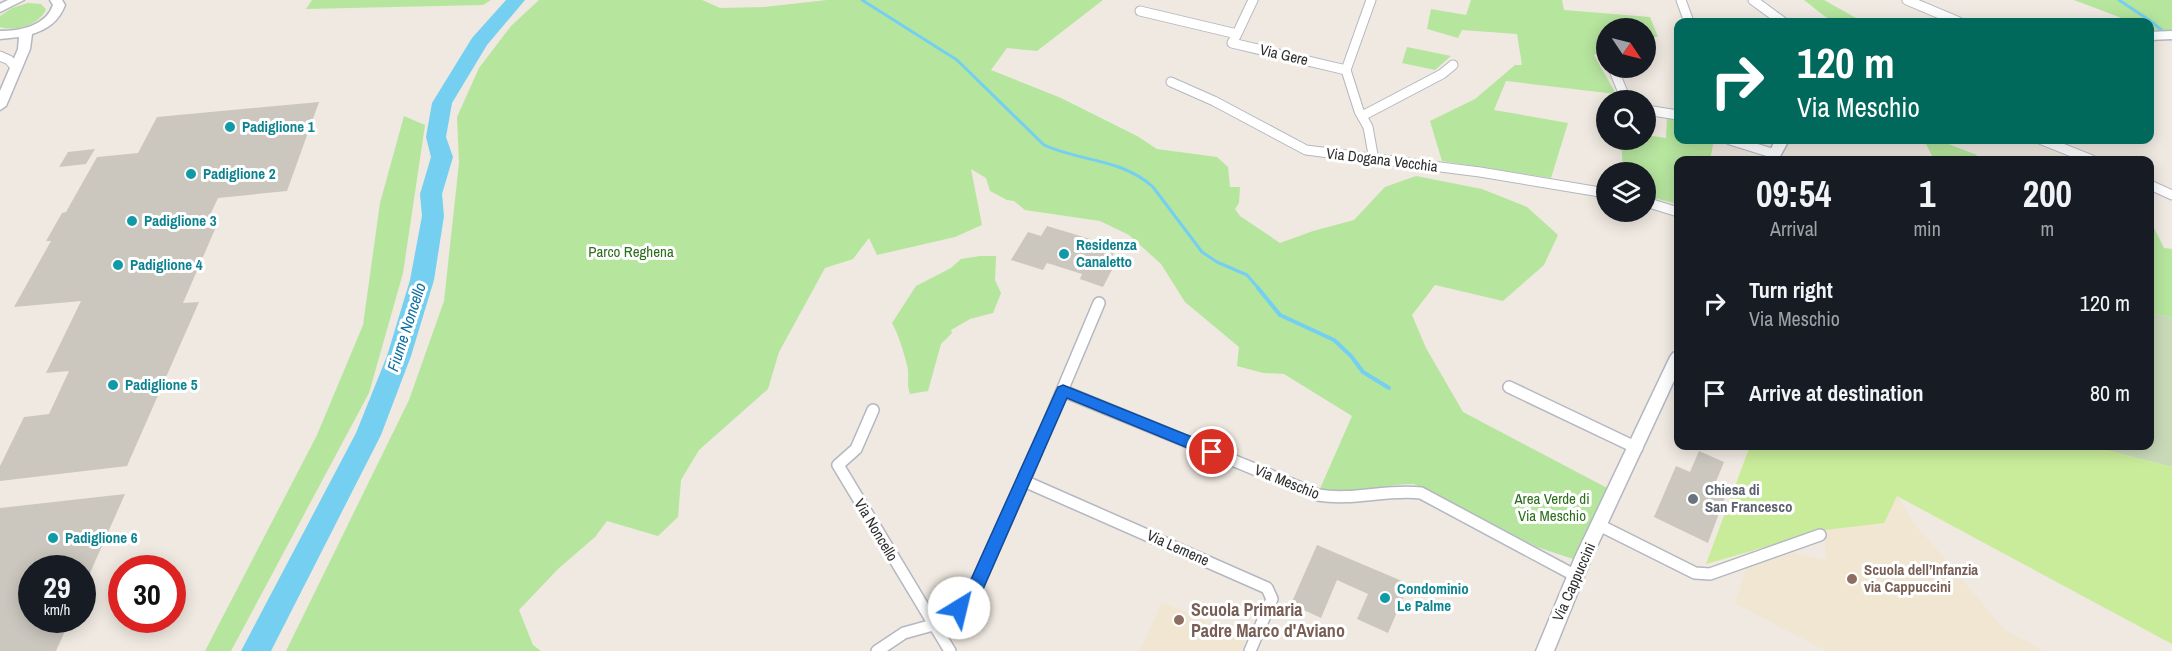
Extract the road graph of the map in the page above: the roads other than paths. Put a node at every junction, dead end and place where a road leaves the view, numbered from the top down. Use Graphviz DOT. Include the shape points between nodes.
graph roads {
  1 [pos="56,0"];
  2 [pos="1253,0"];
  3 [pos="1371,0"];
  4 [pos="1681,0"];
  5 [pos="1753,0"];
  6 [pos="1907,0"];
  7 [pos="1140,11"];
  8 [pos="1688,18"];
  9 [pos="1778,18"];
  10 [pos="1951,18"];
  11 [pos="26,32"];
  12 [pos="1237,34"];
  13 [pos="0,35"];
  14 [pos="2172,35"];
  15 [pos="2154,36"];
  16 [pos="0,56"];
  17 [pos="1453,65"];
  18 [pos="16,68"];
  19 [pos="1346,70"];
  20 [pos="1171,82"];
  21 [pos="0,106"];
  22 [pos="1656,112"];
  23 [pos="1674,114"];
  24 [pos="1364,115"];
  25 [pos="1740,144"];
  26 [pos="2052,144"];
  27 [pos="1771,156"];
  28 [pos="2082,156"];
  29 [pos="1374,160"];
  30 [pos="2154,187"];
  31 [pos="1596,190"];
  32 [pos="2172,195"];
  33 [pos="1656,205"];
  34 [pos="1674,211"];
  35 [pos="1099,303"];
  36 [pos="1674,366"];
  37 [pos="1509,387"];
  38 [pos="1063,391"];
  39 [pos="873,410"];
  40 [pos="1637,448"];
  41 [pos="1024,481"];
  42 [pos="1599,525"];
  43 [pos="1820,536"];
  44 [pos="1576,576"];
  45 [pos="933,625"];
  46 [pos="877,651"];
  47 [pos="950,651"];
  48 [pos="1250,651"];
  49 [pos="1545,651"];
  1 -- 11 [label="main road" via="59,5 54,16"];
  2 -- 12 [label="street"];
  3 -- 19 [label="street"];
  4 -- 8 [label="street"];
  5 -- 9 [label="street"];
  6 -- 10 [label="street"];
  7 -- 12 [label="street"];
  11 -- 13 [label="main road"];
  11 -- 18 [label="main road"];
  12 -- 19 [label="street, Via Gere" via="1232,43"];
  14 -- 15 [label="main road"];
  16 -- 18 [label="street"];
  17 -- 24 [label="street"];
  18 -- 21 [label="main road"];
  19 -- 24 [label="street" via="1359,111"];
  20 -- 29 [label="street, Via Dogana Vecchia" via="1306,150"];
  22 -- 23 [label="street"];
  24 -- 29 [label="street"];
  25 -- 27 [label="street"];
  26 -- 28 [label="street"];
  29 -- 31 [label="street, Via Dogana Vecchia"];
  30 -- 32 [label="street"];
  33 -- 34 [label="street"];
  35 -- 38 [label="street"];
  36 -- 40 [label="main road, Via Cappuccini"];
  37 -- 40 [label="street"];
  38 -- 41 [label="street"];
  38 -- 44 [label="street, Via Meschio" via="1318,495 1340,499 1399,490 1421,493"];
  39 -- 45 [label="street, Via Noncello" via="856,449 838,465"];
  40 -- 42 [label="main road, Via Cappuccini"];
  41 -- 45 [label="street" via="974,591 959,608"];
  41 -- 48 [label="street, Via Lemene" via="1267,588 1272,599"];
  42 -- 43 [label="street" via="1703,574"];
  42 -- 44 [label="main road, Via Cappuccini"];
  44 -- 49 [label="main road, Via Cappuccini"];
  45 -- 46 [label="street" via="904,633"];
  45 -- 47 [label="street, Via Noncello"];
}
